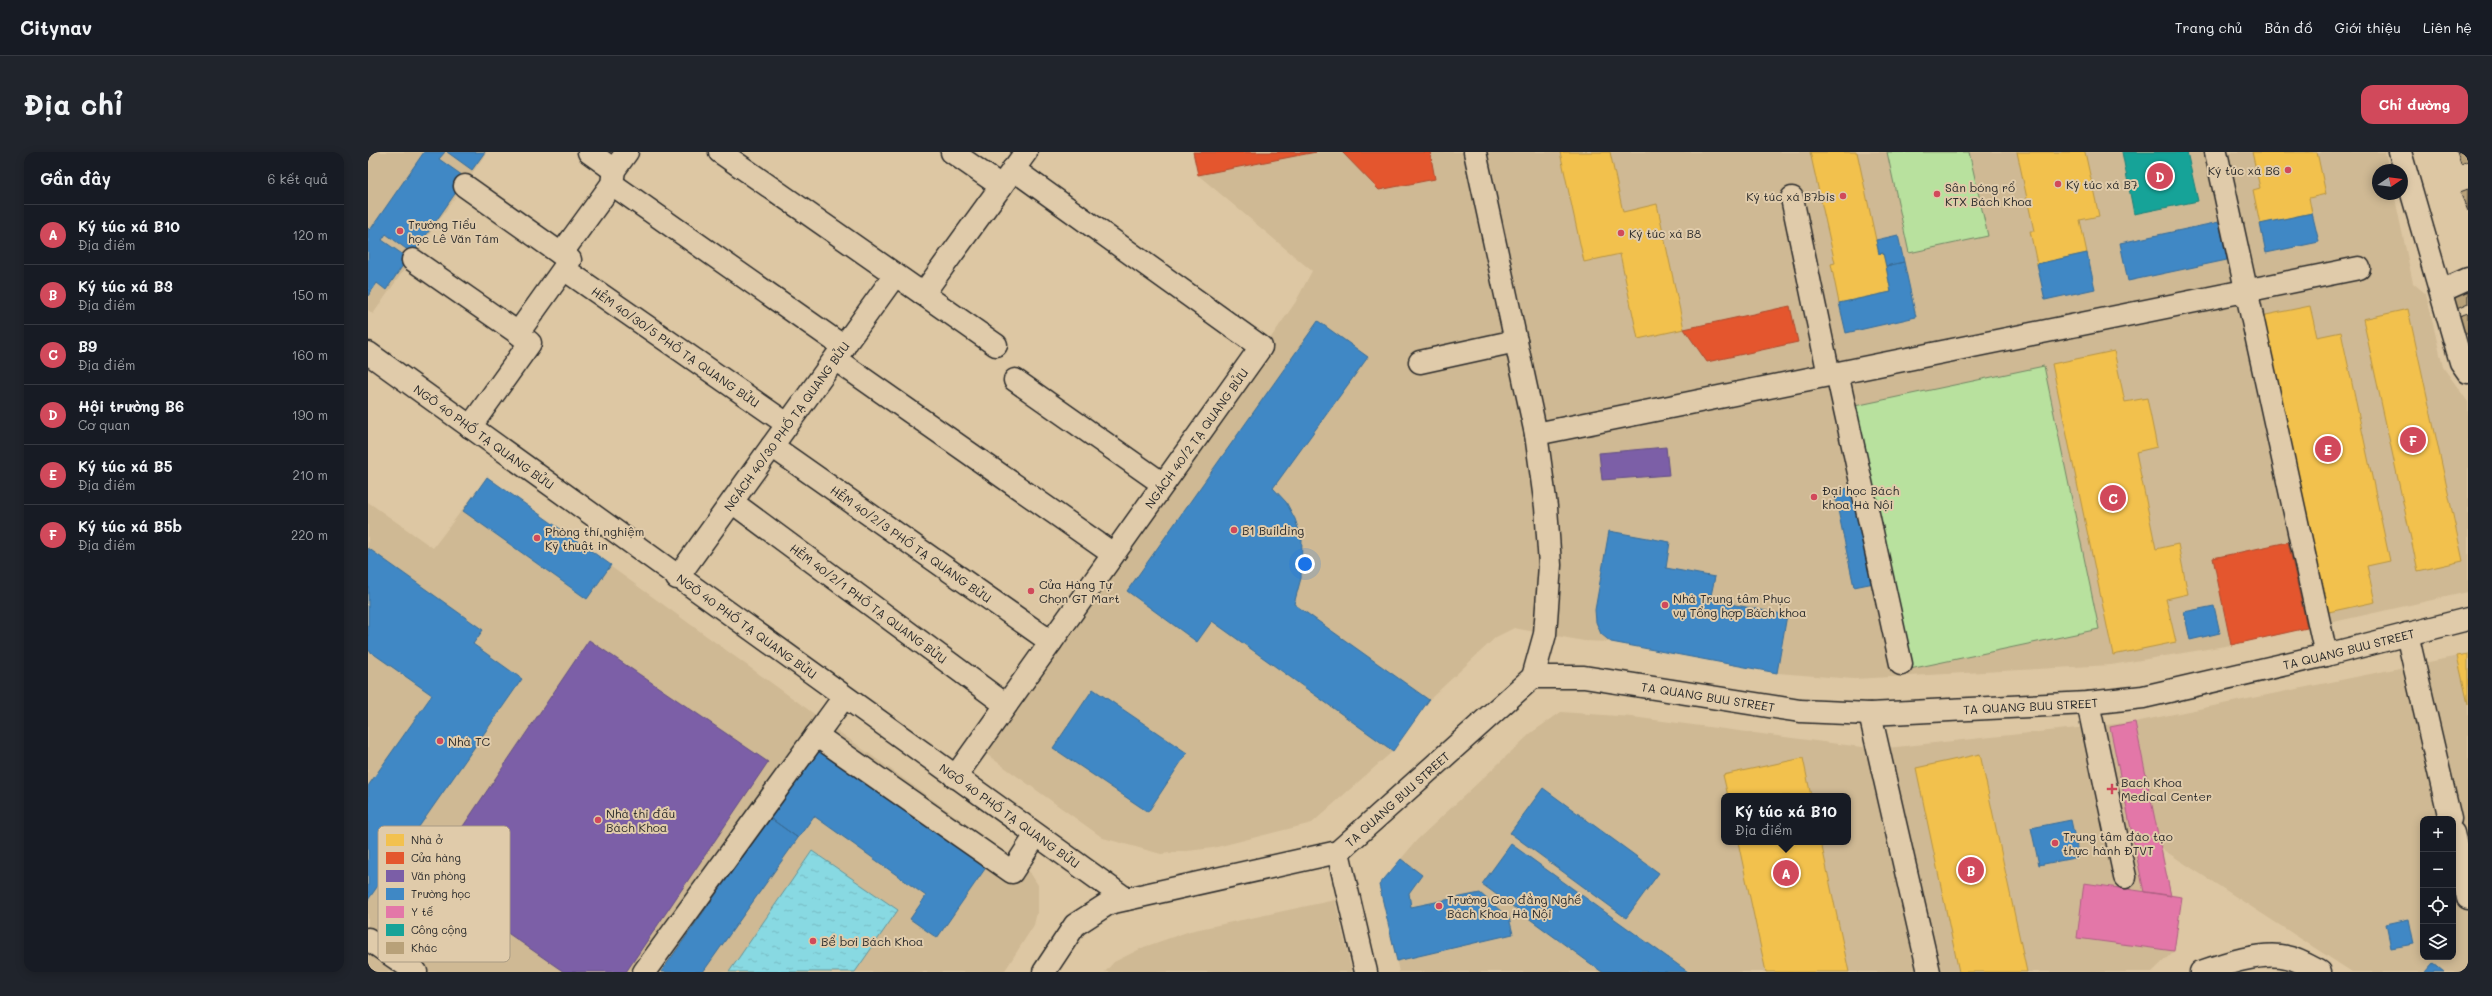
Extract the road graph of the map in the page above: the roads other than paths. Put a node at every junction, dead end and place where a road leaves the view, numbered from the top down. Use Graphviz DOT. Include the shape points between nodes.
graph roads {
  1 [pos="588,152"];
  2 [pos="627,152"];
  3 [pos="720,152"];
  4 [pos="952,152"];
  5 [pos="1475,152"];
  6 [pos="2216,152"];
  7 [pos="2400,152"];
  8 [pos="1013,169"];
  9 [pos="613,177"];
  10 [pos="465,186"];
  11 [pos="1792,198"];
  12 [pos="413,260"];
  13 [pos="563,261"];
  14 [pos="2359,268"];
  15 [pos="895,275"];
  16 [pos="2468,279"];
  17 [pos="2246,291"];
  18 [pos="2441,291"];
  19 [pos="923,294"];
  20 [pos="518,333"];
  21 [pos="1516,342"];
  22 [pos="996,346"];
  23 [pos="839,353"];
  24 [pos="1420,362"];
  25 [pos="372,363"];
  26 [pos="2468,372"];
  27 [pos="1833,374"];
  28 [pos="1014,380"];
  29 [pos="787,424"];
  30 [pos="470,427"];
  31 [pos="1536,434"];
  32 [pos="772,446"];
  33 [pos="1163,484"];
  34 [pos="732,502"];
  35 [pos="1113,554"];
  36 [pos="677,578"];
  37 [pos="2468,619"];
  38 [pos="2407,634"];
  39 [pos="1051,642"];
  40 [pos="2326,655"];
  41 [pos="1901,664"];
  42 [pos="1533,677"];
  43 [pos="844,697"];
  44 [pos="2088,703"];
  45 [pos="1006,705"];
  46 [pos="1870,714"];
  47 [pos="816,735"];
  48 [pos="955,776"];
  49 [pos="2449,816"];
  50 [pos="1036,835"];
  51 [pos="2456,846"];
  52 [pos="1338,852"];
  53 [pos="2125,877"];
  54 [pos="2468,898"];
  55 [pos="1126,899"];
  56 [pos="368,939"];
  57 [pos="378,946"];
  58 [pos="401,962"];
  59 [pos="2286,964"];
  60 [pos="416,972"];
  61 [pos="644,972"];
  62 [pos="1044,972"];
  63 [pos="1366,972"];
  64 [pos="1929,972"];
  65 [pos="2201,972"];
  66 [pos="2320,972"];
  1 -- 9 [label="street"];
  2 -- 9 [label="street"];
  3 -- 15 [label="street"];
  4 -- 8 [label="street"];
  5 -- 21 [label="street"];
  6 -- 17 [label="street"];
  7 -- 18 [label="street"];
  8 -- 19 [label="street"];
  8 -- 33 [label="street, NGÁCH 40/2 TẠ QUANG BỬU" via="1261,347"];
  9 -- 13 [label="street"];
  9 -- 23 [label="street"];
  10 -- 13 [label="street, HẺM 40/30/5 PHỐ TẠ QUANG BỬU"];
  11 -- 27 [label="street"];
  12 -- 20 [label="street"];
  13 -- 20 [label="street"];
  13 -- 29 [label="street, HẺM 40/30/5 PHỐ TẠ QUANG BỬU"];
  14 -- 17 [label="street"];
  15 -- 19 [label="street"];
  15 -- 23 [label="street, NGÁCH 40/30 PHỐ TẠ QUANG BỬU"];
  16 -- 18 [label="street"];
  17 -- 27 [label="street"];
  17 -- 40 [label="street"];
  18 -- 26 [label="street" via="2461,362"];
  19 -- 22 [label="street"];
  20 -- 30 [label="street" via="530,343"];
  21 -- 24 [label="street"];
  21 -- 31 [label="street"];
  23 -- 29 [label="street, NGÁCH 40/30 PHỐ TẠ QUANG BỬU"];
  23 -- 35 [label="street"];
  25 -- 30 [label="street, NGÕ 40 PHỐ TẠ QUANG BỬU"];
  27 -- 31 [label="street"];
  27 -- 41 [label="street"];
  28 -- 33 [label="street"];
  29 -- 32 [label="street, NGÁCH 40/30 PHỐ TẠ QUANG BỬU"];
  30 -- 36 [label="street, NGÕ 40 PHỐ TẠ QUANG BỬU"];
  31 -- 42 [label="street" via="1546,507 1550,565 1545,634"];
  32 -- 34 [label="street, NGÁCH 40/30 PHỐ TẠ QUANG BỬU"];
  32 -- 39 [label="street, HẺM 40/2/3 PHỐ TẠ QUANG BỬU"];
  33 -- 35 [label="street, NGÁCH 40/2 TẠ QUANG BỬU"];
  34 -- 36 [label="street, NGÁCH 40/30 PHỐ TẠ QUANG BỬU"];
  34 -- 45 [label="street, HẺM 40/2/1 PHỐ TẠ QUANG BỬU"];
  35 -- 39 [label="street, NGÁCH 40/2 TẠ QUANG BỬU"];
  36 -- 43 [label="street, NGÕ 40 PHỐ TẠ QUANG BỬU"];
  37 -- 38 [label="street, TA QUANG BUU STREET"];
  38 -- 40 [label="street, TA QUANG BUU STREET"];
  38 -- 49 [label="street"];
  39 -- 45 [label="street, NGÁCH 40/2 TẠ QUANG BỬU"];
  40 -- 44 [label="street, TA QUANG BUU STREET" via="2143,697"];
  42 -- 46 [label="street, TA QUANG BUU STREET" via="1584,677 1800,711"];
  42 -- 52 [label="street, TA QUANG BUU STREET"];
  43 -- 47 [label="street"];
  43 -- 48 [label="street, NGÕ 40 PHỐ TẠ QUANG BỬU"];
  44 -- 46 [label="street, TA QUANG BUU STREET"];
  44 -- 53 [label="street"];
  45 -- 48 [label="street, NGÁCH 40/2 TẠ QUANG BỬU"];
  46 -- 64 [label="street"];
  47 -- 50 [label="street" via="1012,872"];
  47 -- 61 [label="street"];
  48 -- 50 [label="street, NGÕ 40 PHỐ TẠ QUANG BỬU"];
  50 -- 55 [label="street, NGÕ 40 PHỐ TẠ QUANG BỬU"];
  51 -- 54 [label="street"];
  52 -- 55 [label="street, TA QUANG BUU STREET"];
  52 -- 63 [label="street"];
  55 -- 62 [label="street, TA QUANG BUU STREET" via="1109,903 1075,925"];
  56 -- 57 [label="street"];
  58 -- 60 [label="street"];
  59 -- 65 [label="street" via="2266,956 2227,963"];
  59 -- 66 [label="street" via="2302,962"];
}
